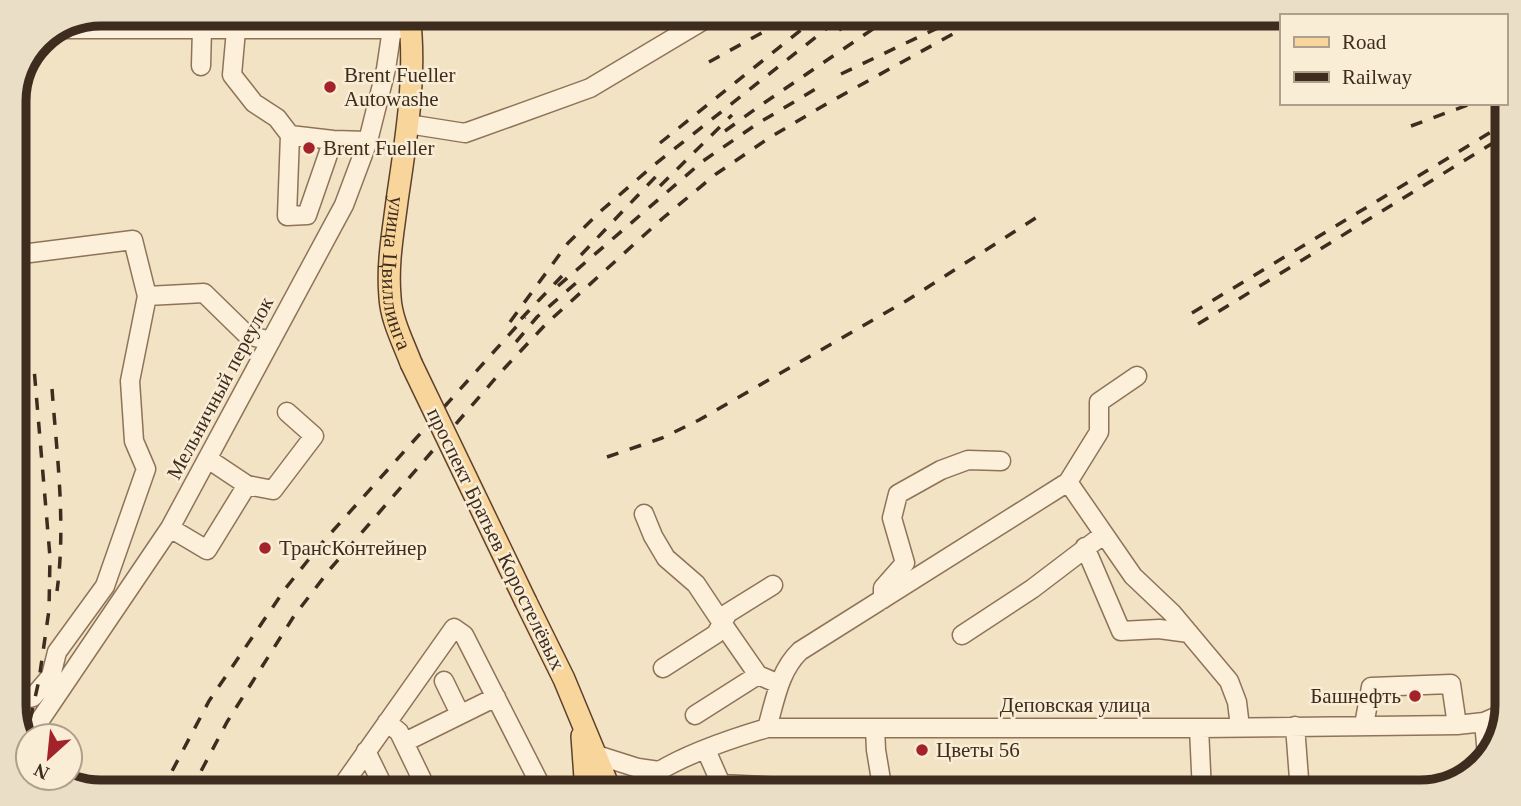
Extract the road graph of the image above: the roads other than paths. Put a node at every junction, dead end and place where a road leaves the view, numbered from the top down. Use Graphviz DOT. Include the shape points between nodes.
graph roads {
  1 [pos="348,26"];
  2 [pos="403,26"];
  3 [pos="404,26"];
  4 [pos="694,26"];
  5 [pos="83,29"];
  6 [pos="202,30"];
  7 [pos="236,30"];
  8 [pos="201,66"];
  9 [pos="408,124"];
  10 [pos="290,135"];
  11 [pos="333,140"];
  12 [pos="368,141"];
  13 [pos="26,254"];
  14 [pos="147,296"];
  15 [pos="271,341"];
  16 [pos="411,363"];
  17 [pos="1137,376"];
  18 [pos="287,412"];
  19 [pos="208,459"];
  20 [pos="1001,461"];
  21 [pos="1068,482"];
  22 [pos="247,485"];
  23 [pos="644,514"];
  24 [pos="170,528"];
  25 [pos="1103,535"];
  26 [pos="1085,547"];
  27 [pos="773,585"];
  28 [pos="883,599"];
  29 [pos="722,623"];
  30 [pos="1189,633"];
  31 [pos="962,635"];
  32 [pos="663,668"];
  33 [pos="758,675"];
  34 [pos="444,681"];
  35 [pos="779,684"];
  36 [pos="496,697"];
  37 [pos="26,699"];
  38 [pos="460,714"];
  39 [pos="695,715"];
  40 [pos="580,717"];
  41 [pos="1491,719"];
  42 [pos="39,722"];
  43 [pos="387,722"];
  44 [pos="1457,724"];
  45 [pos="1295,726"];
  46 [pos="1364,726"];
  47 [pos="1240,727"];
  48 [pos="767,728"];
  49 [pos="875,728"];
  50 [pos="1199,728"];
  51 [pos="405,742"];
  52 [pos="706,750"];
  53 [pos="366,751"];
  54 [pos="597,755"];
  55 [pos="659,771"];
  56 [pos="350,780"];
  57 [pos="380,780"];
  58 [pos="422,780"];
  59 [pos="538,780"];
  60 [pos="585,780"];
  61 [pos="606,780"];
  62 [pos="648,780"];
  63 [pos="719,780"];
  64 [pos="881,780"];
  65 [pos="1201,780"];
  66 [pos="1299,780"];
  1 -- 7 [label="street"];
  2 -- 12 [label="street, Мельничный переулок" via="386,69"];
  3 -- 9 [label="main road, улица Цвиллинга"];
  4 -- 9 [label="street" via="590,88 465,133"];
  5 -- 6 [label="street"];
  6 -- 7 [label="street"];
  6 -- 8 [label="street"];
  7 -- 10 [label="street" via="232,75 254,103 277,118"];
  9 -- 16 [label="main road, улица Цвиллинга" via="389,260 390,300"];
  10 -- 11 [label="street"];
  10 -- 11 [label="street" via="287,216 307,215"];
  11 -- 12 [label="street"];
  12 -- 15 [label="street, Мельничный переулок" via="351,192"];
  13 -- 14 [label="street" via="134,240"];
  14 -- 15 [label="street" via="204,293 247,335"];
  14 -- 37 [label="street" via="130,381 134,441 146,470 105,586 57,652 51,676"];
  15 -- 19 [label="street, Мельничный переулок"];
  16 -- 40 [label="main road, проспект Братьев Коростелёвых, bridge"];
  17 -- 21 [label="street" via="1099,402 1100,432"];
  18 -- 22 [label="street" via="314,436 273,491"];
  19 -- 22 [label="street"];
  19 -- 24 [label="street, Мельничный переулок"];
  20 -- 28 [label="street" via="968,460 898,495 892,518 905,564 883,588"];
  21 -- 25 [label="street"];
  21 -- 28 [label="street"];
  22 -- 24 [label="street" via="207,550"];
  23 -- 29 [label="street" via="666,558 696,584"];
  24 -- 42 [label="street, Мельничный переулок"];
  25 -- 26 [label="street"];
  25 -- 30 [label="street" via="1133,576"];
  26 -- 30 [label="street" via="1121,631"];
  26 -- 31 [label="street"];
  27 -- 29 [label="street" via="728,613"];
  28 -- 35 [label="street" via="800,651 789,661"];
  29 -- 32 [label="street" via="716,634"];
  29 -- 33 [label="street"];
  30 -- 47 [label="street" via="1229,681"];
  33 -- 35 [label="street"];
  33 -- 39 [label="street"];
  34 -- 38 [label="street"];
  35 -- 48 [label="street"];
  36 -- 38 [label="street"];
  36 -- 43 [label="street" via="464,635 454,628"];
  36 -- 59 [label="street"];
  38 -- 51 [label="street"];
  40 -- 54 [label="main road, проспект Братьев Коростелёвых"];
  40 -- 60 [label="main road, проспект Братьев Коростелёвых"];
  41 -- 44 [label="street, Деповская улица"];
  43 -- 51 [label="street"];
  43 -- 53 [label="street"];
  44 -- 46 [label="street, Деповская улица"];
  44 -- 46 [label="street" via="1451,684 1371,687"];
  45 -- 46 [label="street, Деповская улица"];
  45 -- 47 [label="street, Деповская улица"];
  45 -- 66 [label="street"];
  47 -- 50 [label="street, Деповская улица"];
  48 -- 49 [label="street, Деповская улица"];
  48 -- 52 [label="street, Деповская улица"];
  49 -- 50 [label="street, Деповская улица"];
  49 -- 64 [label="street"];
  50 -- 65 [label="street"];
  51 -- 58 [label="street"];
  52 -- 55 [label="street, Деповская улица"];
  52 -- 63 [label="street"];
  53 -- 56 [label="street"];
  53 -- 57 [label="street"];
  54 -- 55 [label="street"];
  54 -- 61 [label="main road, проспект Братьев Коростелёвых"];
  55 -- 62 [label="street, Деповская улица"];
}
